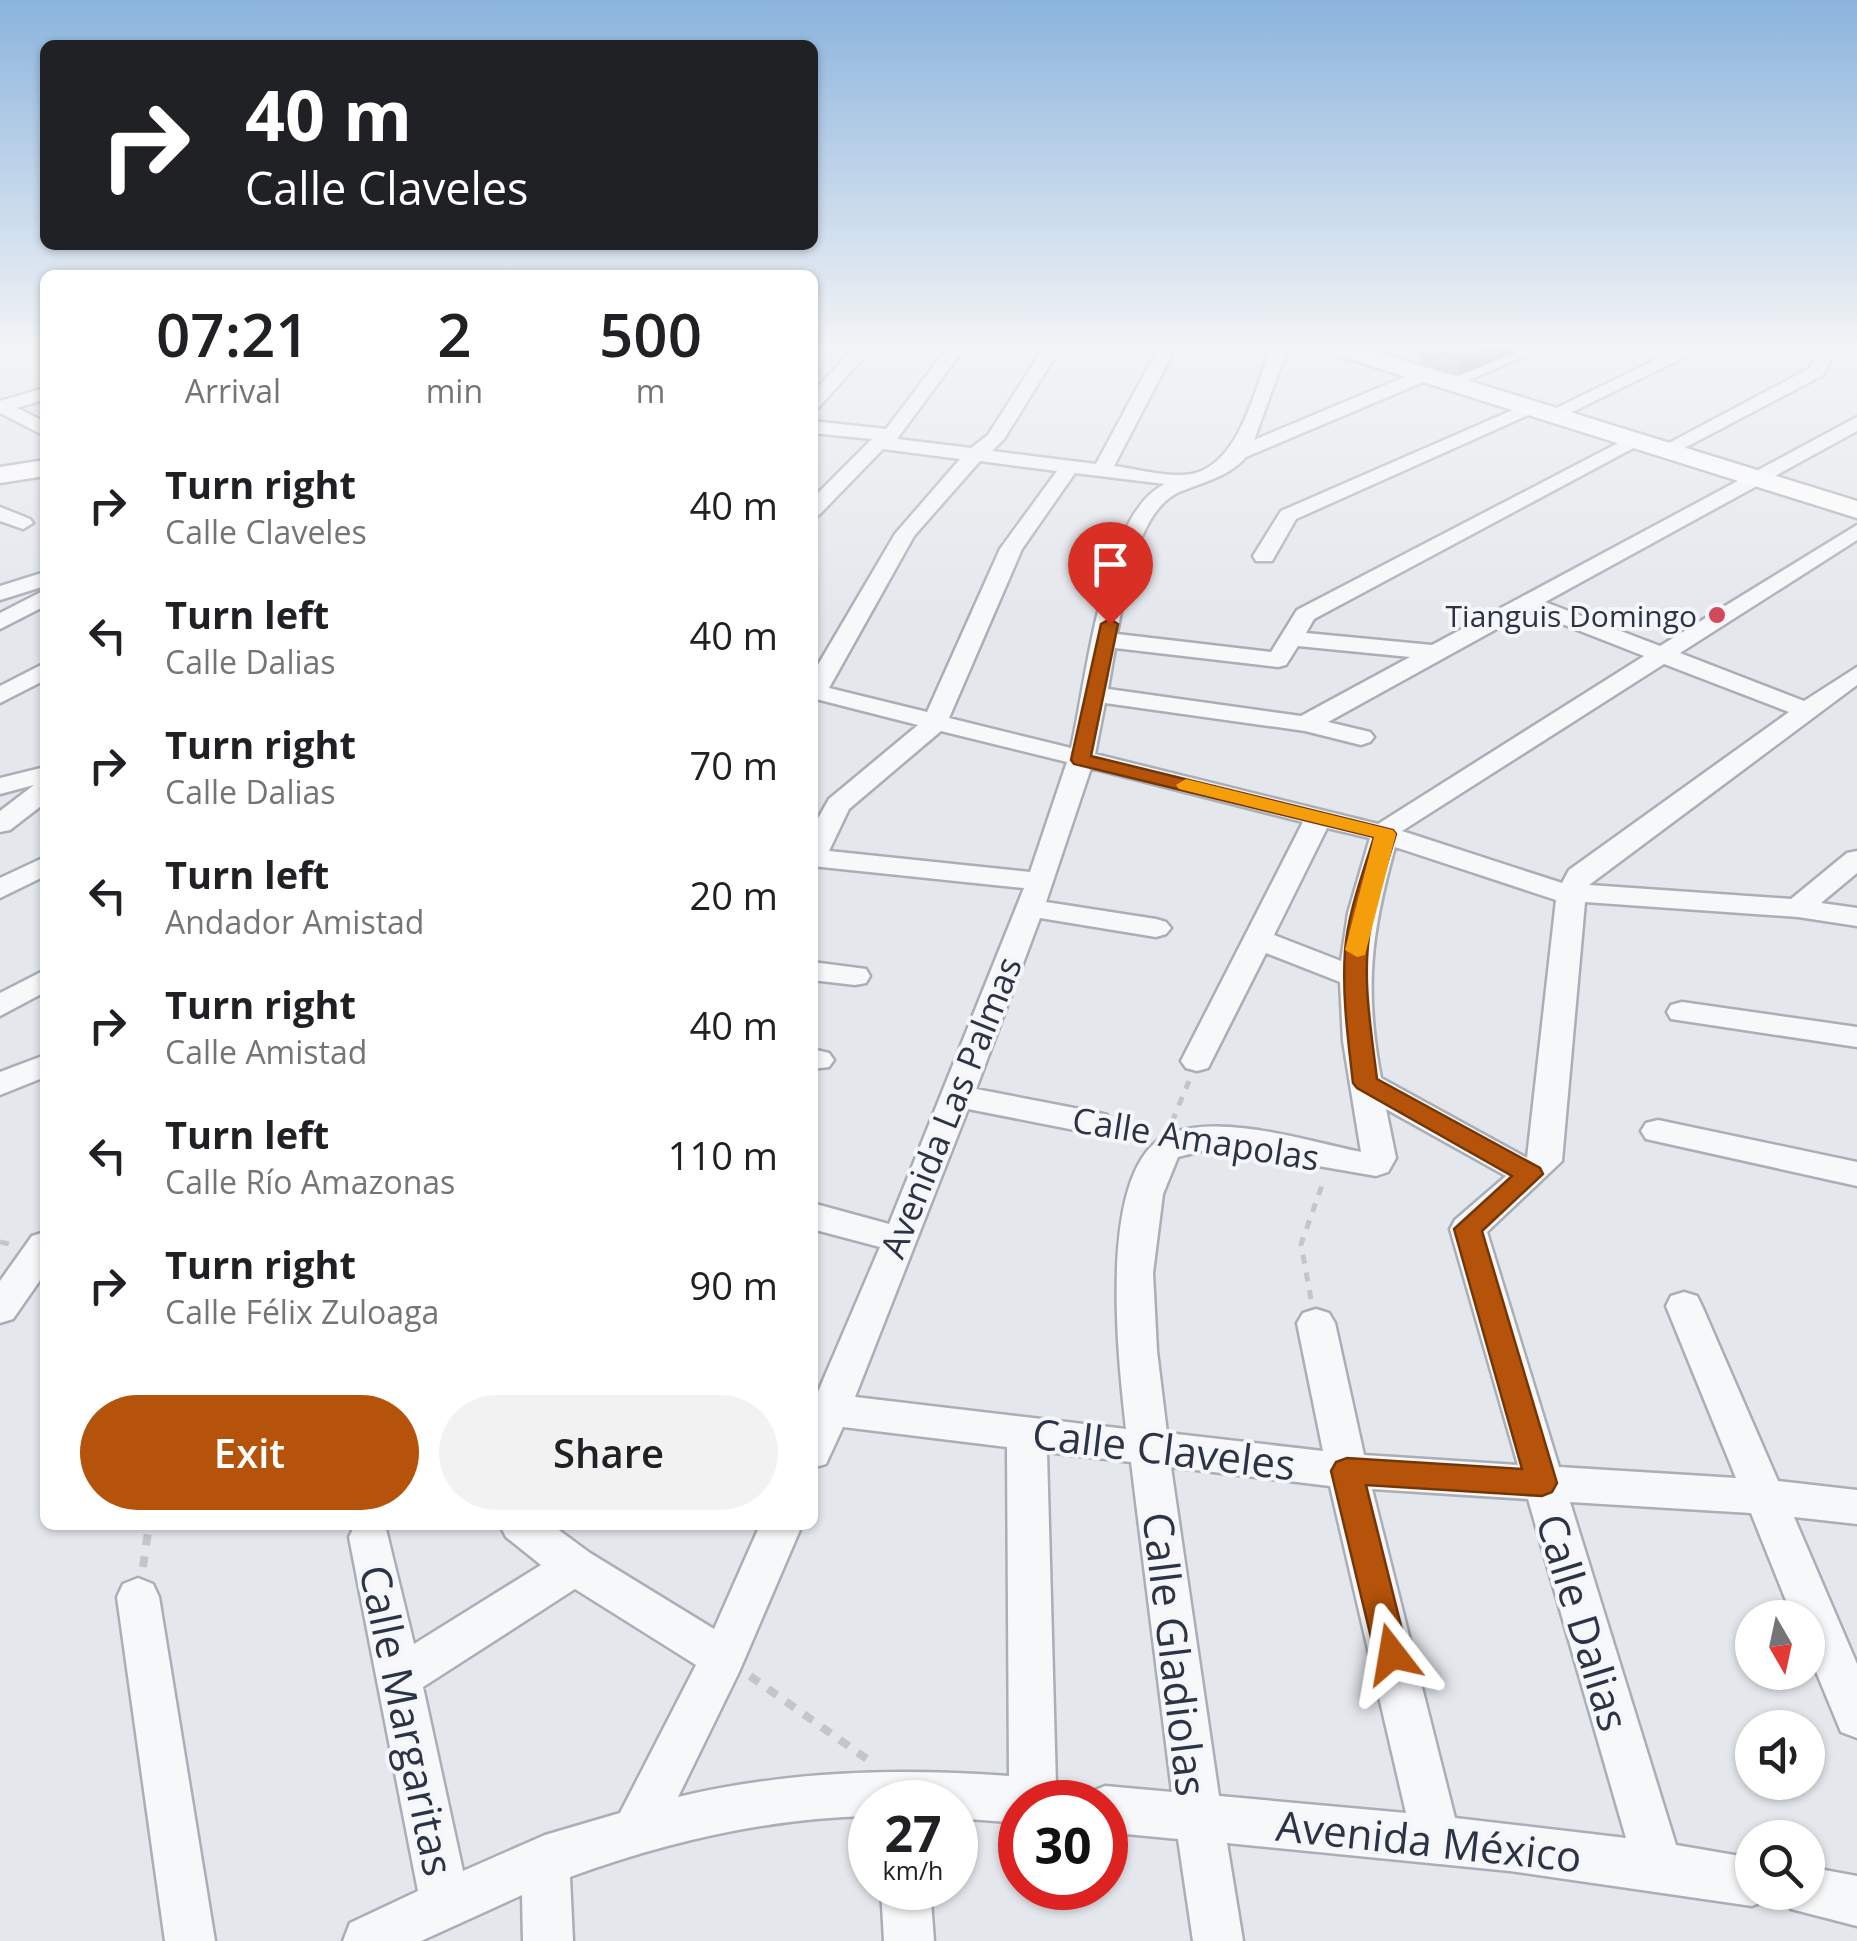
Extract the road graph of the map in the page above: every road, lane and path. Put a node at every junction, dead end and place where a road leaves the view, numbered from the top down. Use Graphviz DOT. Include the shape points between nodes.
graph roads {
  1 [pos="877,438"];
  2 [pos="996,438"];
  3 [pos="1120,438"];
  4 [pos="1245,438"];
  5 [pos="1274,438"];
  6 [pos="1472,438"];
  7 [pos="1606,438"];
  8 [pos="1624,438"];
  9 [pos="1690,438"];
  10 [pos="1830,438"];
  11 [pos="886,439"];
  12 [pos="1629,446"];
  13 [pos="1666,450"];
  14 [pos="1239,453"];
  15 [pos="977,454"];
  16 [pos="1070,466"];
  17 [pos="40,469"];
  18 [pos="1102,470"];
  19 [pos="0,475"];
  20 [pos="1753,481"];
  21 [pos="1194,482"];
  22 [pos="818,505"];
  23 [pos="0,513"];
  24 [pos="1857,514"];
  25 [pos="22,523"];
  26 [pos="1857,532"];
  27 [pos="1264,556"];
  28 [pos="40,581"];
  29 [pos="0,593"];
  30 [pos="40,600"];
  31 [pos="1528,604"];
  32 [pos="0,622"];
  33 [pos="1290,638"];
  34 [pos="1106,640"];
  35 [pos="1437,652"];
  36 [pos="1659,654"];
  37 [pos="40,673"];
  38 [pos="1857,674"];
  39 [pos="818,684"];
  40 [pos="818,692"];
  41 [pos="1093,694"];
  42 [pos="0,696"];
  43 [pos="1808,711"];
  44 [pos="934,724"];
  45 [pos="1305,724"];
  46 [pos="1361,737"];
  47 [pos="1081,760"];
  48 [pos="40,776"];
  49 [pos="0,786"];
  50 [pos="40,794"];
  51 [pos="1320,817"];
  52 [pos="0,824"];
  53 [pos="1385,834"];
  54 [pos="818,845"];
  55 [pos="818,858"];
  56 [pos="1857,860"];
  57 [pos="40,868"];
  58 [pos="0,890"];
  59 [pos="1033,895"];
  60 [pos="1571,895"];
  61 [pos="1798,908"];
  62 [pos="1857,917"];
  63 [pos="1156,928"];
  64 [pos="1257,939"];
  65 [pos="818,971"];
  66 [pos="855,976"];
  67 [pos="1355,978"];
  68 [pos="40,982"];
  69 [pos="0,1006"];
  70 [pos="1682,1012"];
  71 [pos="1857,1037"];
  72 [pos="1198,1061"];
  73 [pos="40,1067"];
  74 [pos="1366,1083"];
  75 [pos="0,1084"];
  76 [pos="957,1096"];
  77 [pos="1095,1123"];
  78 [pos="1658,1132"];
  79 [pos="1170,1140"];
  80 [pos="1331,1159"];
  81 [pos="1530,1174"];
  82 [pos="1857,1174"];
  83 [pos="818,1218"];
  84 [pos="898,1239"];
  85 [pos="40,1252"];
  86 [pos="1684,1306"];
  87 [pos="0,1309"];
  88 [pos="1316,1323"];
  89 [pos="831,1410"];
  90 [pos="1027,1431"];
  91 [pos="818,1439"];
  92 [pos="1150,1446"];
  93 [pos="1347,1471"];
  94 [pos="1542,1483"];
  95 [pos="1764,1497"];
  96 [pos="1857,1507"];
  97 [pos="148,1530"];
  98 [pos="529,1530"];
  99 [pos="779,1530"];
  100 [pos="370,1537"];
  101 [pos="576,1566"];
  102 [pos="138,1596"];
  103 [pos="723,1658"];
  104 [pos="399,1678"];
  105 [pos="1857,1717"];
  106 [pos="886,1780"];
  107 [pos="1033,1780"];
  108 [pos="848,1798"];
  109 [pos="1128,1811"];
  110 [pos="1198,1818"];
  111 [pos="637,1828"];
  112 [pos="1436,1838"];
  113 [pos="544,1860"];
  114 [pos="1658,1865"];
  115 [pos="1735,1879"];
  116 [pos="1825,1895"];
  117 [pos="1857,1901"];
  118 [pos="445,1902"];
  119 [pos="907,1910"];
  120 [pos="190,1941"];
  121 [pos="368,1941"];
  122 [pos="548,1941"];
  123 [pos="909,1941"];
  124 [pos="1218,1941"];
  1 -- 11 [label="street"];
  2 -- 15 [label="street"];
  3 -- 18 [label="street"];
  4 -- 14 [label="street"];
  5 -- 14 [label="street, Avenida Las Palmas"];
  6 -- 27 [label="street" via="1288,515"];
  7 -- 12 [label="main road"];
  8 -- 13 [label="main road"];
  9 -- 13 [label="street"];
  10 -- 20 [label="street"];
  11 -- 15 [label="street"];
  11 -- 22 [label="street"];
  12 -- 20 [label="main road"];
  12 -- 33 [label="street" via="1304,615"];
  13 -- 20 [label="main road"];
  14 -- 21 [label="street, Avenida Las Palmas"];
  15 -- 16 [label="street"];
  15 -- 39 [label="street" via="904,534"];
  16 -- 18 [label="street"];
  16 -- 44 [label="street" via="1012,549"];
  17 -- 19 [label="main road"];
  18 -- 21 [label="street"];
  20 -- 24 [label="main road"];
  20 -- 31 [label="street"];
  21 -- 34 [label="street, Avenida Las Palmas" via="1148,506 1126,554"];
  23 -- 25 [label="street"];
  26 -- 36 [label="street"];
  28 -- 29 [label="street"];
  30 -- 32 [label="street"];
  31 -- 35 [label="street"];
  31 -- 36 [label="street"];
  33 -- 34 [label="street" via="1278,660"];
  33 -- 35 [label="street"];
  34 -- 41 [label="street, Avenida Las Palmas"];
  35 -- 45 [label="street"];
  36 -- 43 [label="street"];
  36 -- 53 [label="street"];
  37 -- 42 [label="street"];
  38 -- 43 [label="street"];
  40 -- 44 [label="street"];
  41 -- 45 [label="street"];
  41 -- 47 [label="street, Avenida Las Palmas"];
  43 -- 60 [label="street" via="1579,876"];
  44 -- 47 [label="street"];
  44 -- 54 [label="street" via="838,805"];
  45 -- 46 [label="street"];
  47 -- 51 [label="street"];
  47 -- 59 [label="street, Avenida Las Palmas"];
  48 -- 49 [label="street"];
  50 -- 52 [label="street"];
  51 -- 53 [label="street"];
  51 -- 64 [label="street"];
  53 -- 60 [label="street"];
  53 -- 67 [label="street" via="1360,924"];
  55 -- 59 [label="street"];
  56 -- 61 [label="street"];
  57 -- 58 [label="street"];
  59 -- 63 [label="street"];
  59 -- 76 [label="street, Avenida Las Palmas"];
  60 -- 61 [label="street"];
  60 -- 81 [label="street" via="1545,1161"];
  61 -- 62 [label="street"];
  64 -- 67 [label="street"];
  64 -- 72 [label="street"];
  65 -- 66 [label="street"];
  67 -- 74 [label="street"];
  68 -- 69 [label="street"];
  70 -- 71 [label="street"];
  72 -- 79 [label="path"];
  73 -- 75 [label="street"];
  74 -- 80 [label="street, Calle Amapolas" via="1379,1158 1366,1166"];
  74 -- 81 [label="street"];
  76 -- 77 [label="street, Calle Amapolas"];
  76 -- 84 [label="street, Avenida Las Palmas"];
  77 -- 79 [label="path, Calle Amapolas"];
  78 -- 82 [label="street"];
  79 -- 80 [label="street, Calle Amapolas" via="1213,1138"];
  79 -- 92 [label="street, Calle Gladiolas" via="1157,1161 1136,1255"];
  80 -- 88 [label="path" via="1300,1244"];
  81 -- 94 [label="street, Calle Dalias" via="1468,1229"];
  83 -- 84 [label="street"];
  84 -- 89 [label="street, Avenida Las Palmas"];
  85 -- 87 [label="street"];
  86 -- 95 [label="street"];
  88 -- 93 [label="street"];
  89 -- 90 [label="street, Calle Claveles"];
  89 -- 91 [label="street, Avenida Las Palmas"];
  90 -- 92 [label="street, Calle Claveles"];
  90 -- 107 [label="street"];
  92 -- 93 [label="street, Calle Claveles"];
  92 -- 110 [label="street, Calle Gladiolas"];
  93 -- 94 [label="street, Calle Claveles"];
  93 -- 112 [label="street"];
  94 -- 95 [label="street, Calle Claveles"];
  94 -- 114 [label="street, Calle Dalias"];
  95 -- 96 [label="street, Calle Claveles"];
  95 -- 105 [label="street"];
  97 -- 102 [label="path"];
  98 -- 101 [label="street"];
  99 -- 103 [label="street"];
  100 -- 104 [label="street, Calle Margaritas"];
  101 -- 103 [label="street"];
  101 -- 104 [label="street"];
  102 -- 120 [label="street"];
  103 -- 106 [label="path" via="863,1753"];
  103 -- 111 [label="street"];
  104 -- 118 [label="street, Calle Margaritas"];
  108 -- 111 [label="street" via="790,1799"];
  109 -- 110 [label="street, Avenida México"];
  110 -- 112 [label="street, Avenida México"];
  110 -- 124 [label="street, Calle Gladiolas"];
  111 -- 113 [label="street"];
  112 -- 114 [label="street, Avenida México"];
  113 -- 118 [label="street"];
  113 -- 122 [label="street"];
  114 -- 115 [label="street, Avenida México"];
  116 -- 117 [label="street"];
  118 -- 121 [label="street"];
  119 -- 123 [label="street"];
}
